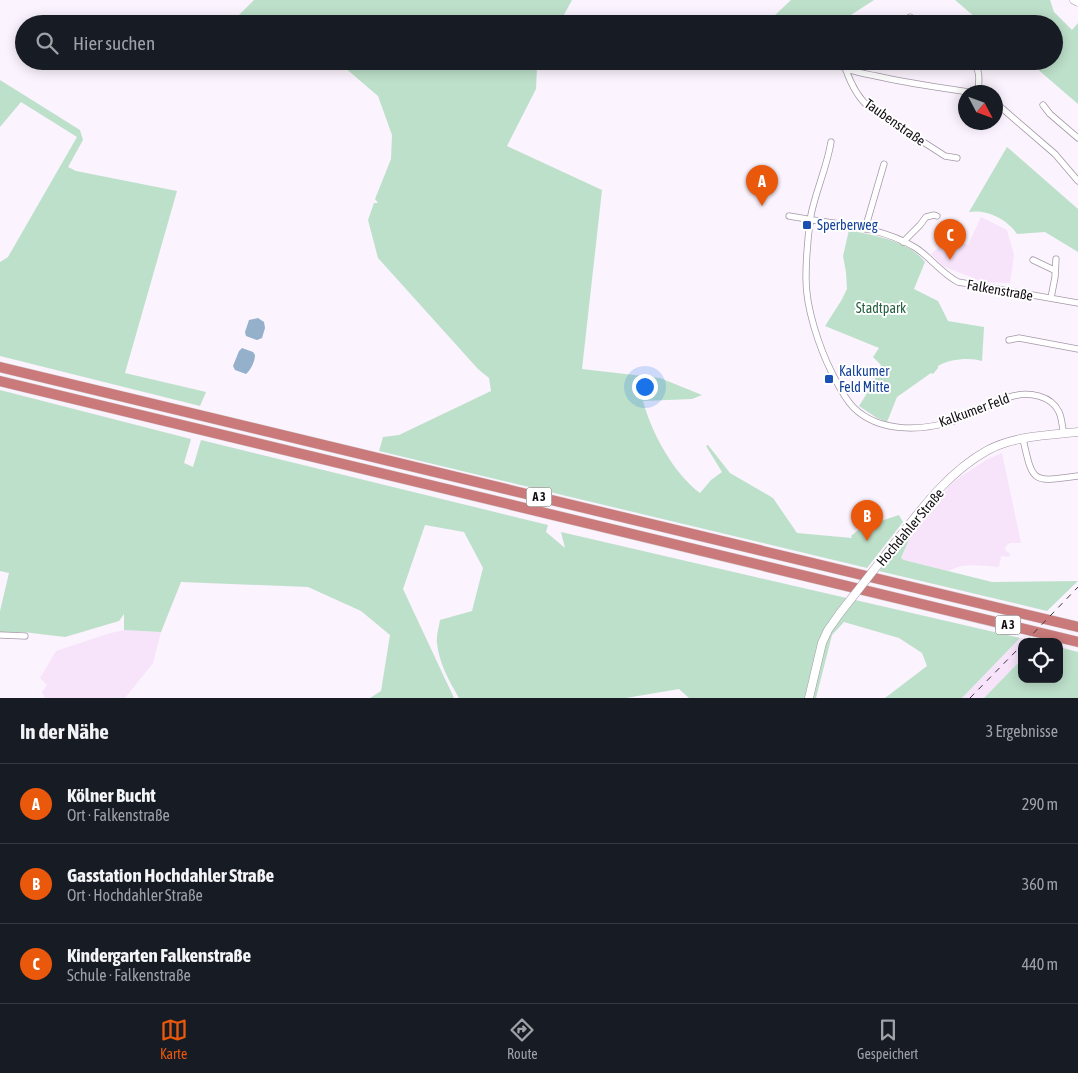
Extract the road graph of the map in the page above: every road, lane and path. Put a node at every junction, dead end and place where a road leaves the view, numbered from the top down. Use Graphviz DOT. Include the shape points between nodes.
graph roads {
  1 [pos="1074,0"];
  2 [pos="1078,2"];
  3 [pos="846,70"];
  4 [pos="978,70"];
  5 [pos="978,85"];
  6 [pos="958,90"];
  7 [pos="1043,105"];
  8 [pos="1003,109"];
  9 [pos="1078,138"];
  10 [pos="831,142"];
  11 [pos="957,158"];
  12 [pos="884,164"];
  13 [pos="1078,181"];
  14 [pos="789,216"];
  15 [pos="937,216"];
  16 [pos="811,220"];
  17 [pos="865,229"];
  18 [pos="904,242"];
  19 [pos="1056,259"];
  20 [pos="1033,260"];
  21 [pos="1054,270"];
  22 [pos="1051,298"];
  23 [pos="1078,303"];
  24 [pos="1009,340"];
  25 [pos="1078,349"];
  26 [pos="0,367"];
  27 [pos="0,381"];
  28 [pos="1078,432"];
  29 [pos="1064,434"];
  30 [pos="1023,438"];
  31 [pos="1078,476"];
  32 [pos="1078,627"];
  33 [pos="0,635"];
  34 [pos="25,636"];
  35 [pos="1078,642"];
  36 [pos="809,698"];
  1 -- 2 [label="main road"];
  3 -- 6 [label="street"];
  3 -- 11 [label="street, Taubenstraße" via="854,90 869,107 946,156"];
  4 -- 5 [label="street"];
  7 -- 9 [label="street"];
  8 -- 13 [label="street" via="1055,154"];
  10 -- 16 [label="street"];
  12 -- 17 [label="street"];
  14 -- 16 [label="street, Falkenstraße"];
  15 -- 18 [label="street" via="926,217"];
  16 -- 17 [label="street, Falkenstraße"];
  16 -- 29 [label="street, Kalkumer Feld" via="806,282 812,314 825,358 854,408 866,418 887,426 923,428 954,421 1015,395 1035,395 1050,400 1056,406"];
  17 -- 18 [label="street, Falkenstraße"];
  18 -- 22 [label="street, Falkenstraße" via="918,249 958,282"];
  19 -- 21 [label="street, Falkenstraße"];
  20 -- 21 [label="street"];
  21 -- 22 [label="street, Falkenstraße"];
  22 -- 23 [label="street, Falkenstraße"];
  24 -- 25 [label="street" via="1019,338"];
  26 -- 32 [label="highway, A 3"];
  27 -- 35 [label="highway, A 3"];
  28 -- 29 [label="main road, Hochdahler Straße"];
  29 -- 30 [label="main road, Hochdahler Straße"];
  30 -- 31 [label="street" via="1033,475 1042,479"];
  30 -- 36 [label="main road, Hochdahler Straße, bridge" via="989,450 961,468 916,516 829,628 822,643"];
  33 -- 34 [label="street"];
}
